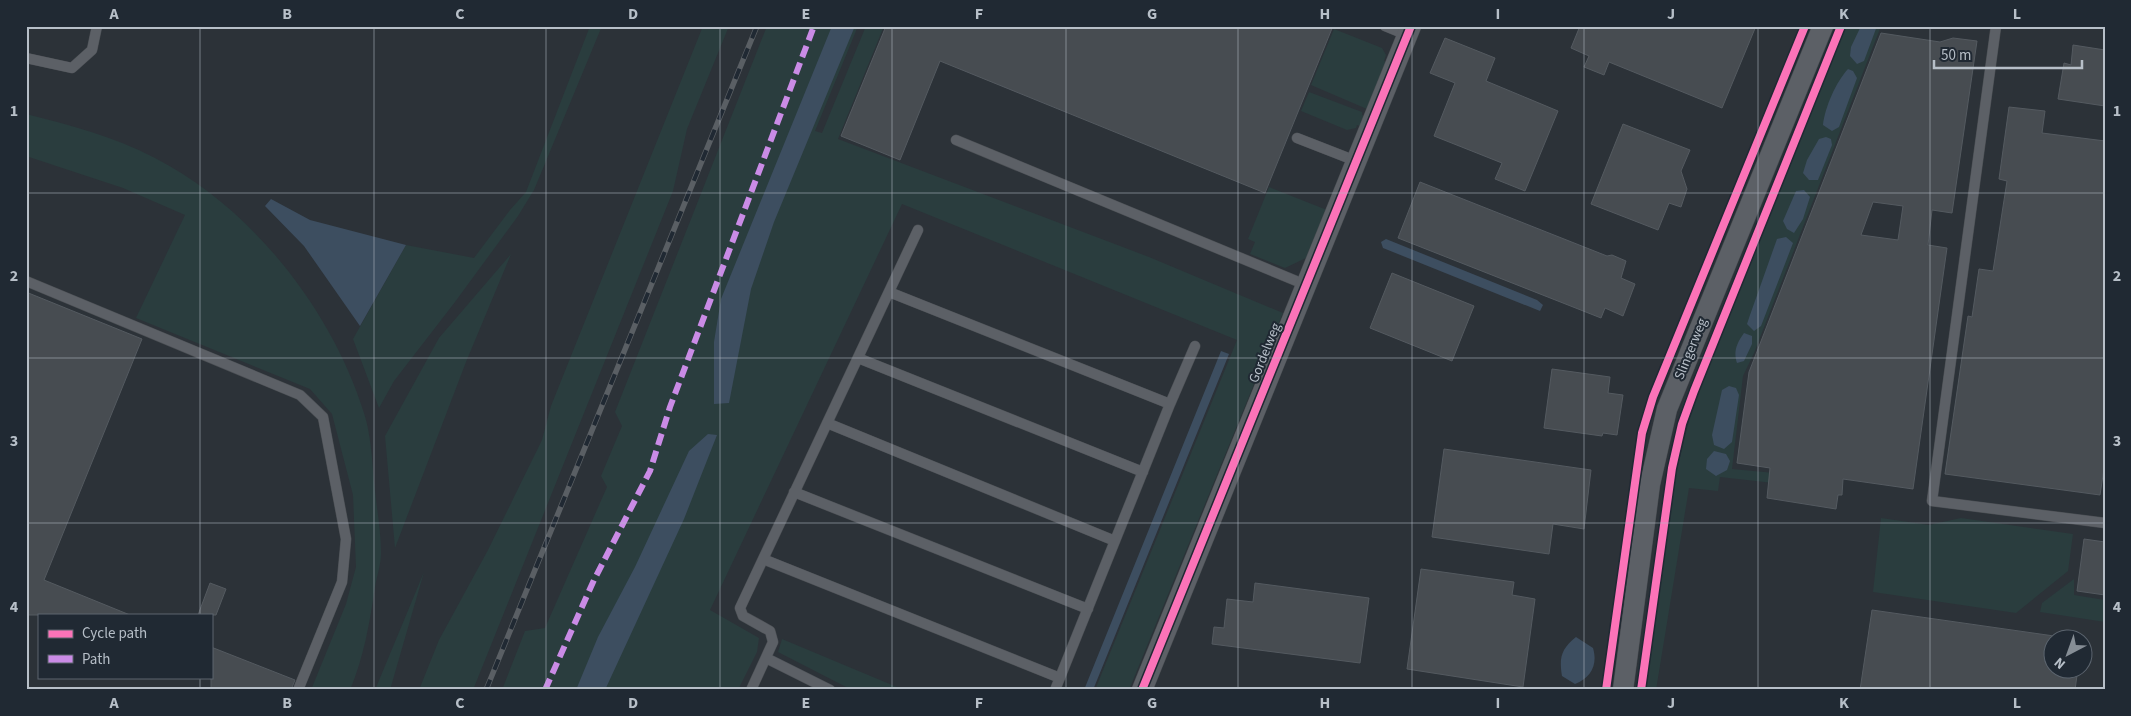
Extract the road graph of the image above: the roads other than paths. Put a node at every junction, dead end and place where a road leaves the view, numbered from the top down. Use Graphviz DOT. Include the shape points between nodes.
graph roads {
  1 [pos="97,26"];
  2 [pos="1385,26"];
  3 [pos="1823,26"];
  4 [pos="1996,26"];
  5 [pos="1409,31"];
  6 [pos="26,58"];
  7 [pos="1297,138"];
  8 [pos="956,140"];
  9 [pos="1356,161"];
  10 [pos="918,230"];
  11 [pos="26,281"];
  12 [pos="1306,285"];
  13 [pos="889,292"];
  14 [pos="1195,346"];
  15 [pos="858,358"];
  16 [pos="1170,404"];
  17 [pos="827,423"];
  18 [pos="1143,472"];
  19 [pos="794,492"];
  20 [pos="2105,523"];
  21 [pos="1115,541"];
  22 [pos="763,559"];
  23 [pos="1088,609"];
  24 [pos="766,658"];
  25 [pos="1060,678"];
  26 [pos="298,690"];
  27 [pos="751,690"];
  28 [pos="830,690"];
  29 [pos="1056,690"];
  30 [pos="1142,690"];
  31 [pos="1623,690"];
  1 -- 6 [label="lane" via="92,50 72,68"];
  2 -- 5 [label="lane"];
  3 -- 31 [label="street, Slingerweg" via="1667,409 1650,484"];
  4 -- 20 [label="lane" via="1932,500"];
  5 -- 9 [label="street, Gordelweg"];
  7 -- 9 [label="lane"];
  8 -- 12 [label="lane"];
  9 -- 12 [label="street, Gordelweg"];
  10 -- 13 [label="lane"];
  11 -- 26 [label="lane" via="300,395 323,417 346,539 342,582"];
  12 -- 30 [label="street, Gordelweg"];
  13 -- 15 [label="lane"];
  13 -- 16 [label="lane"];
  14 -- 16 [label="lane"];
  15 -- 17 [label="lane"];
  15 -- 18 [label="lane"];
  16 -- 18 [label="lane"];
  17 -- 19 [label="lane"];
  17 -- 21 [label="lane"];
  18 -- 21 [label="lane"];
  19 -- 22 [label="lane"];
  19 -- 23 [label="lane"];
  21 -- 23 [label="lane"];
  22 -- 24 [label="lane" via="740,608 743,616 770,631 773,642"];
  22 -- 25 [label="lane"];
  23 -- 25 [label="lane"];
  24 -- 27 [label="lane"];
  24 -- 28 [label="lane"];
  25 -- 29 [label="lane"];
}
